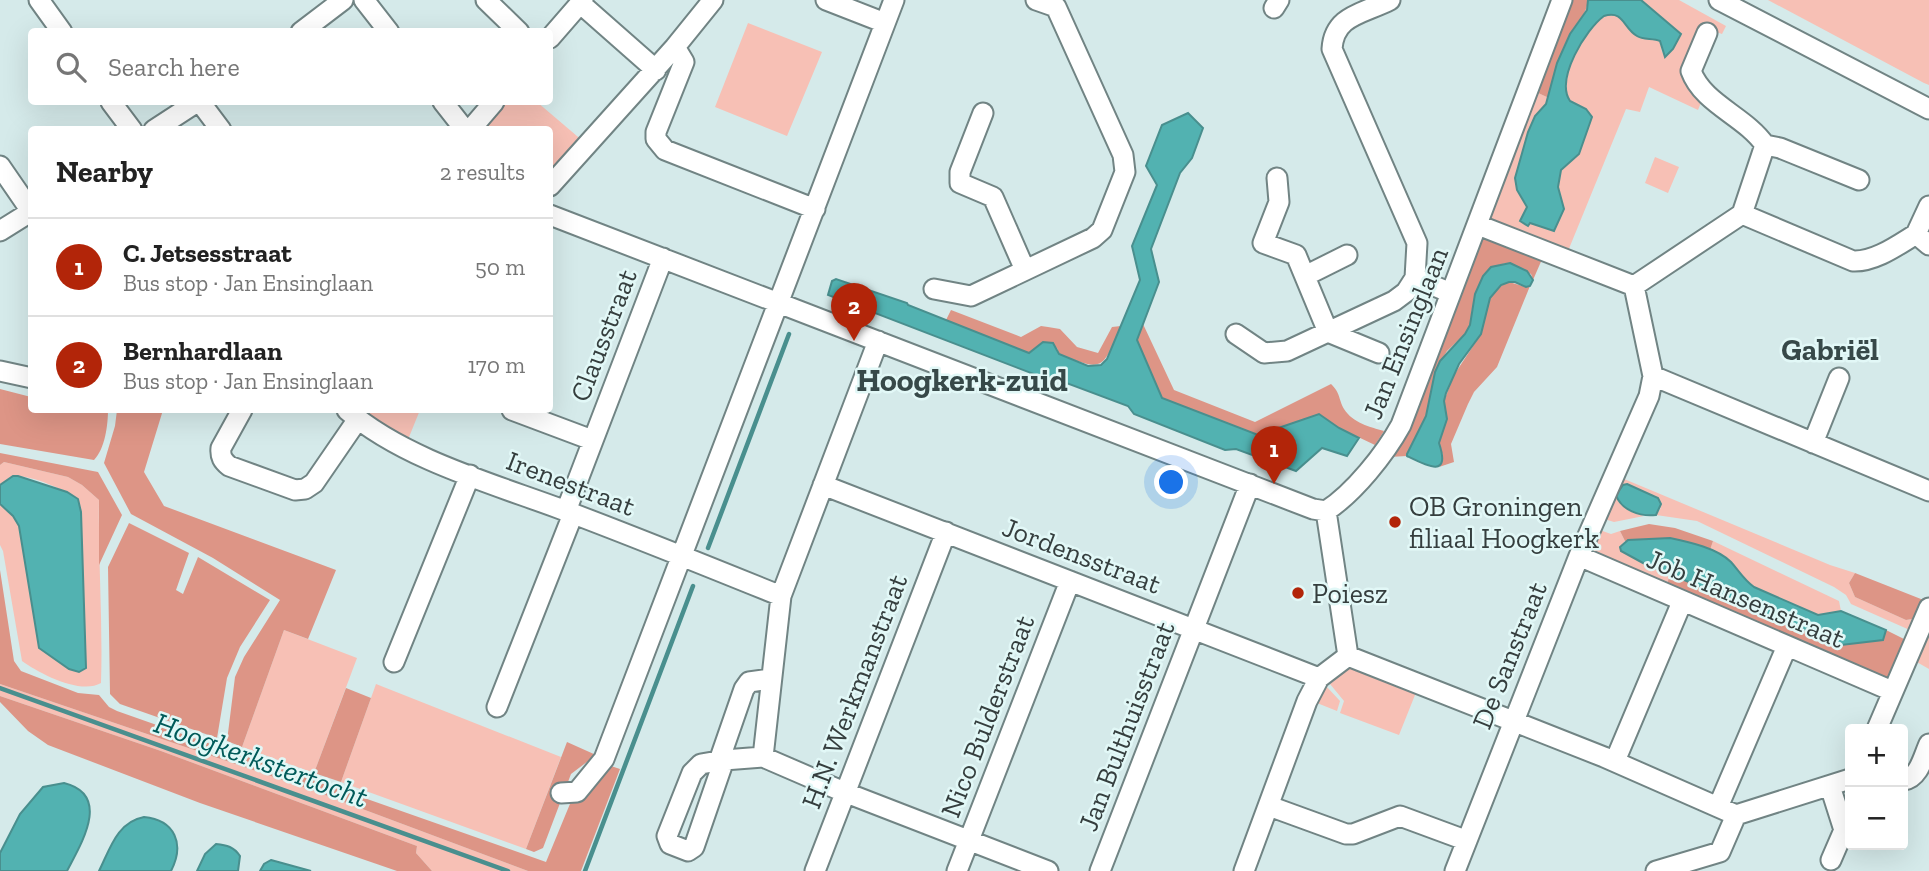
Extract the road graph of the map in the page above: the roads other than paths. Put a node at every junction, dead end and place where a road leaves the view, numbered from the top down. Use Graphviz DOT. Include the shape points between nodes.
graph roads {
  1 [pos="39,0"];
  2 [pos="343,0"];
  3 [pos="364,0"];
  4 [pos="486,0"];
  5 [pos="713,0"];
  6 [pos="826,0"];
  7 [pos="894,0"];
  8 [pos="1036,0"];
  9 [pos="1390,0"];
  10 [pos="1562,0"];
  11 [pos="1719,0"];
  12 [pos="582,1"];
  13 [pos="1064,4"];
  14 [pos="885,23"];
  15 [pos="59,28"];
  16 [pos="306,28"];
  17 [pos="386,28"];
  18 [pos="515,28"];
  19 [pos="1707,33"];
  20 [pos="553,35"];
  21 [pos="676,47"];
  22 [pos="656,70"];
  23 [pos="113,105"];
  24 [pos="193,105"];
  25 [pos="200,105"];
  26 [pos="446,105"];
  27 [pos="491,105"];
  28 [pos="1929,109"];
  29 [pos="983,113"];
  30 [pos="129,126"];
  31 [pos="160,126"];
  32 [pos="218,126"];
  33 [pos="464,126"];
  34 [pos="472,126"];
  35 [pos="1765,145"];
  36 [pos="0,166"];
  37 [pos="1277,178"];
  38 [pos="1859,180"];
  39 [pos="553,183"];
  40 [pos="1929,206"];
  41 [pos="28,207"];
  42 [pos="815,209"];
  43 [pos="28,213"];
  44 [pos="1742,214"];
  45 [pos="553,216"];
  46 [pos="1478,225"];
  47 [pos="0,231"];
  48 [pos="1923,239"];
  49 [pos="1347,255"];
  50 [pos="663,258"];
  51 [pos="1025,270"];
  52 [pos="1305,276"];
  53 [pos="1415,278"];
  54 [pos="1634,286"];
  55 [pos="934,289"];
  56 [pos="1451,293"];
  57 [pos="779,304"];
  58 [pos="1328,332"];
  59 [pos="1236,334"];
  60 [pos="878,341"];
  61 [pos="1379,353"];
  62 [pos="0,370"];
  63 [pos="1653,376"];
  64 [pos="28,377"];
  65 [pos="1839,378"];
  66 [pos="240,413"];
  67 [pos="520,413"];
  68 [pos="353,414"];
  69 [pos="592,440"];
  70 [pos="1813,443"];
  71 [pos="470,475"];
  72 [pos="1251,484"];
  73 [pos="824,485"];
  74 [pos="1929,491"];
  75 [pos="1326,511"];
  76 [pos="569,512"];
  77 [pos="946,533"];
  78 [pos="682,555"];
  79 [pos="1579,556"];
  80 [pos="1070,581"];
  81 [pos="781,596"];
  82 [pos="1682,602"];
  83 [pos="1929,608"];
  84 [pos="1194,628"];
  85 [pos="1787,646"];
  86 [pos="1348,656"];
  87 [pos="394,662"];
  88 [pos="1319,678"];
  89 [pos="771,679"];
  90 [pos="1892,691"];
  91 [pos="498,706"];
  92 [pos="1514,720"];
  93 [pos="1879,724"];
  94 [pos="1929,744"];
  95 [pos="763,757"];
  96 [pos="1615,761"];
  97 [pos="1845,781"];
  98 [pos="1908,781"];
  99 [pos="1830,786"];
  100 [pos="844,792"];
  101 [pos="561,793"];
  102 [pos="1269,806"];
  103 [pos="1718,807"];
  104 [pos="1736,815"];
  105 [pos="1465,840"];
  106 [pos="968,841"];
  107 [pos="1831,860"];
  108 [pos="815,871"];
  109 [pos="957,871"];
  110 [pos="1048,871"];
  111 [pos="1100,871"];
  112 [pos="1244,871"];
  113 [pos="1455,871"];
  114 [pos="1656,871"];
  1 -- 15 [label="street"];
  2 -- 16 [label="street"];
  3 -- 17 [label="street"];
  4 -- 18 [label="street"];
  5 -- 21 [label="street"];
  6 -- 14 [label="street"];
  7 -- 14 [label="street"];
  8 -- 13 [label="street"];
  9 -- 53 [label="street" via="1342,23 1334,33 1332,50 1417,243"];
  10 -- 46 [label="street, Jan Ensinglaan"];
  11 -- 28 [label="street"];
  12 -- 20 [label="street"];
  12 -- 22 [label="street"];
  13 -- 51 [label="street" via="1124,155 1125,172 1102,230"];
  14 -- 42 [label="street"];
  19 -- 35 [label="street" via="1691,71 1695,81 1756,132"];
  21 -- 22 [label="street"];
  21 -- 42 [label="street" via="684,62 656,132 659,145"];
  22 -- 39 [label="street"];
  23 -- 30 [label="street"];
  24 -- 31 [label="street"];
  25 -- 32 [label="street"];
  26 -- 33 [label="street"];
  27 -- 34 [label="street"];
  29 -- 51 [label="street" via="960,183 993,197"];
  35 -- 38 [label="street"];
  35 -- 44 [label="street"];
  36 -- 41 [label="street"];
  37 -- 52 [label="street" via="1279,202 1263,243 1296,255"];
  40 -- 48 [label="street"];
  42 -- 57 [label="street"];
  43 -- 47 [label="street"];
  44 -- 48 [label="street" via="1853,261"];
  44 -- 54 [label="street"];
  45 -- 50 [label="street"];
  46 -- 54 [label="street"];
  46 -- 56 [label="street, Jan Ensinglaan"];
  49 -- 52 [label="street"];
  50 -- 57 [label="street"];
  50 -- 69 [label="street, Clausstraat"];
  51 -- 55 [label="street" via="971,296"];
  52 -- 58 [label="street"];
  53 -- 56 [label="street"];
  53 -- 58 [label="street" via="1394,301"];
  54 -- 63 [label="street, De Sanstraat"];
  56 -- 75 [label="street, Jan Ensinglaan" via="1401,425 1383,453 1338,504"];
  57 -- 60 [label="street"];
  57 -- 78 [label="street"];
  58 -- 59 [label="street" via="1287,351 1264,353"];
  58 -- 61 [label="street"];
  60 -- 72 [label="street"];
  60 -- 73 [label="street"];
  62 -- 64 [label="street"];
  63 -- 70 [label="street"];
  63 -- 79 [label="street, De Sanstraat" via="1649,396"];
  65 -- 70 [label="street"];
  66 -- 68 [label="street" via="222,448 223,461 295,490 314,483"];
  67 -- 69 [label="street"];
  68 -- 71 [label="street, Irenestraat" via="391,442"];
  69 -- 76 [label="street, Clausstraat"];
  70 -- 74 [label="street"];
  71 -- 76 [label="street, Irenestraat"];
  71 -- 87 [label="street"];
  72 -- 75 [label="street"];
  72 -- 84 [label="street, Jan Bulthuisstraat"];
  73 -- 77 [label="street, Jordensstraat"];
  73 -- 81 [label="street"];
  75 -- 86 [label="street"];
  76 -- 78 [label="street, Irenestraat"];
  76 -- 91 [label="street, Clausstraat"];
  77 -- 80 [label="street, Jordensstraat"];
  77 -- 100 [label="street, H.N. Werkmanstraat"];
  78 -- 81 [label="street, Irenestraat"];
  78 -- 101 [label="street" via="604,759 578,792"];
  79 -- 82 [label="street, Job Hansenstraat"];
  79 -- 92 [label="street, De Sanstraat"];
  80 -- 84 [label="street, Jordensstraat"];
  80 -- 106 [label="street, Nico Bulderstraat"];
  81 -- 89 [label="street"];
  82 -- 85 [label="street, Job Hansenstraat"];
  82 -- 96 [label="street"];
  83 -- 90 [label="street"];
  84 -- 88 [label="street, Jordensstraat"];
  84 -- 111 [label="street, Jan Bulthuisstraat"];
  85 -- 90 [label="street, Job Hansenstraat"];
  85 -- 103 [label="street"];
  86 -- 88 [label="street"];
  86 -- 92 [label="street"];
  88 -- 102 [label="street"];
  89 -- 95 [label="street"];
  89 -- 95 [label="street" via="749,682 744,689 722,760"];
  90 -- 93 [label="street"];
  92 -- 96 [label="street"];
  92 -- 105 [label="street, De Sanstraat"];
  94 -- 98 [label="street" via="1916,774"];
  95 -- 100 [label="street"];
  96 -- 103 [label="street"];
  97 -- 99 [label="street"];
  99 -- 104 [label="street"];
  99 -- 107 [label="street" via="1844,830"];
  100 -- 106 [label="street"];
  100 -- 108 [label="street, H.N. Werkmanstraat"];
  102 -- 105 [label="street" via="1346,834 1400,816"];
  102 -- 112 [label="street"];
  103 -- 104 [label="street"];
  104 -- 114 [label="street" via="1720,852"];
  105 -- 113 [label="street, De Sanstraat"];
  106 -- 109 [label="street, Nico Bulderstraat"];
  106 -- 110 [label="street"];
}
